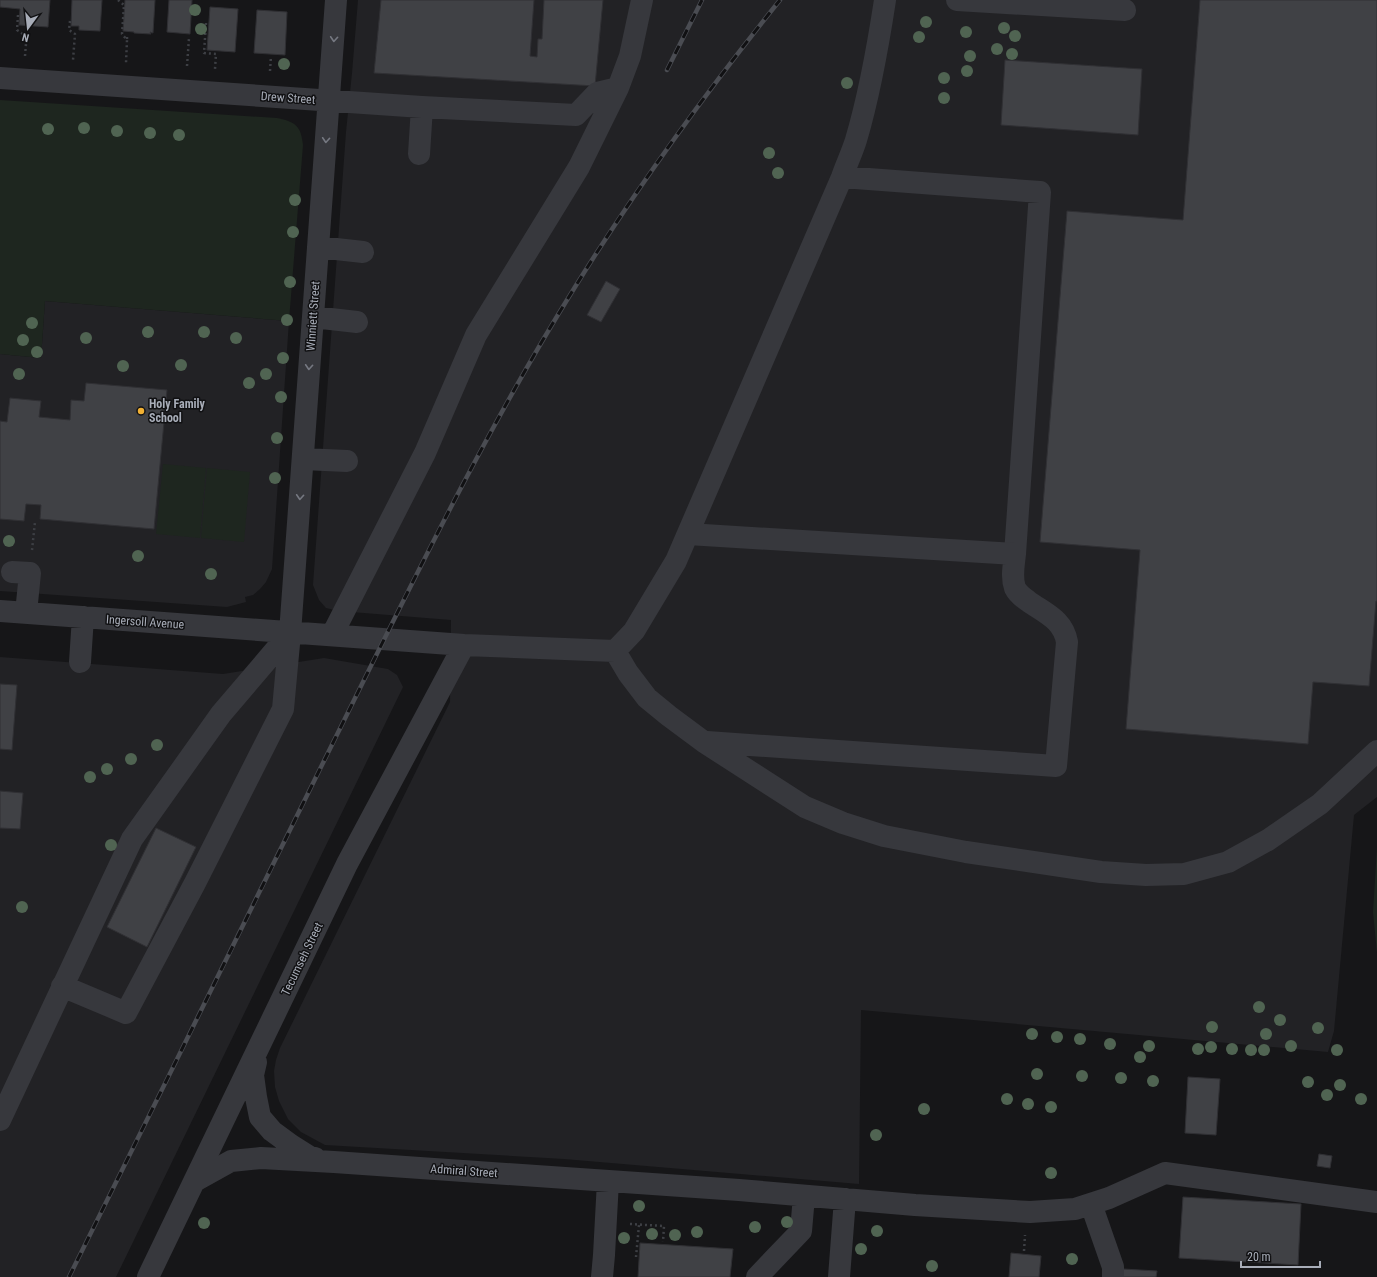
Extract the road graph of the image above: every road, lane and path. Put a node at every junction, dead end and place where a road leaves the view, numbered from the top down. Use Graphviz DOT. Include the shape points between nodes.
graph roads {
  1 [pos="118,0"];
  2 [pos="336,0"];
  3 [pos="642,0"];
  4 [pos="885,0"];
  5 [pos="957,0"];
  6 [pos="1125,10"];
  7 [pos="18,15"];
  8 [pos="70,21"];
  9 [pos="206,23"];
  10 [pos="27,32"];
  11 [pos="128,34"];
  12 [pos="26,36"];
  13 [pos="189,38"];
  14 [pos="127,40"];
  15 [pos="271,56"];
  16 [pos="25,57"];
  17 [pos="72,61"];
  18 [pos="187,67"];
  19 [pos="126,71"];
  20 [pos="270,74"];
  21 [pos="215,76"];
  22 [pos="0,78"];
  23 [pos="618,88"];
  24 [pos="329,101"];
  25 [pos="422,107"];
  26 [pos="419,154"];
  27 [pos="842,177"];
  28 [pos="318,247"];
  29 [pos="363,252"];
  30 [pos="313,317"];
  31 [pos="357,322"];
  32 [pos="303,459"];
  33 [pos="347,461"];
  34 [pos="688,534"];
  35 [pos="1015,554"];
  36 [pos="12,572"];
  37 [pos="0,611"];
  38 [pos="26,613"];
  39 [pos="83,617"];
  40 [pos="290,633"];
  41 [pos="332,635"];
  42 [pos="464,645"];
  43 [pos="615,651"];
  44 [pos="80,662"];
  45 [pos="704,742"];
  46 [pos="1377,751"];
  47 [pos="62,986"];
  48 [pos="258,1051"];
  49 [pos="0,1120"];
  50 [pos="334,1162"];
  51 [pos="195,1181"];
  52 [pos="608,1181"];
  53 [pos="804,1196"];
  54 [pos="846,1199"];
  55 [pos="1377,1202"];
  56 [pos="1091,1204"];
  57 [pos="605,1222"];
  58 [pos="639,1225"];
  59 [pos="663,1242"];
  60 [pos="636,1257"];
  61 [pos="148,1277"];
  62 [pos="602,1277"];
  63 [pos="757,1277"];
  64 [pos="839,1277"];
  65 [pos="1113,1277"];
  1 -- 14 [label="path" via="124,5 122,34"];
  2 -- 24 [label="street, Winniett Street, one-way"];
  3 -- 23 [label="street" via="630,56"];
  4 -- 27 [label="street" via="856,141"];
  5 -- 6 [label="street"];
  7 -- 12 [label="path" via="17,30"];
  8 -- 17 [label="path" via="70,30 75,34"];
  9 -- 21 [label="path" via="204,53 216,54"];
  10 -- 12 [label="path"];
  11 -- 14 [label="path"];
  12 -- 16 [label="path"];
  13 -- 18 [label="path"];
  14 -- 19 [label="path"];
  15 -- 20 [label="path"];
  22 -- 24 [label="street, Drew Street"];
  23 -- 25 [label="street, Drew Street" via="597,93 576,115"];
  23 -- 41 [label="street" via="579,167 476,335 425,453"];
  24 -- 25 [label="street, Drew Street"];
  24 -- 28 [label="street, Winniett Street, one-way"];
  25 -- 26 [label="street"];
  27 -- 34 [label="street"];
  27 -- 35 [label="street" via="1040,192"];
  28 -- 29 [label="street"];
  28 -- 30 [label="street, Winniett Street"];
  30 -- 31 [label="street"];
  30 -- 32 [label="street, Winniett Street, one-way"];
  32 -- 33 [label="street"];
  32 -- 40 [label="street, Winniett Street, one-way"];
  34 -- 35 [label="street"];
  34 -- 43 [label="street" via="649,608 634,631"];
  35 -- 45 [label="street" via="1013,573 1015,587 1020,596 1054,618 1066,636 1056,766"];
  36 -- 38 [label="street" via="30,573"];
  37 -- 38 [label="street, Ingersoll Avenue"];
  38 -- 39 [label="street, Ingersoll Avenue"];
  39 -- 40 [label="street, Ingersoll Avenue"];
  39 -- 44 [label="street"];
  40 -- 41 [label="street, Ingersoll Avenue"];
  40 -- 47 [label="street" via="221,714 132,840"];
  40 -- 47 [label="street, Winniett Street" via="283,709 126,1013"];
  41 -- 42 [label="street, Ingersoll Avenue"];
  42 -- 43 [label="street, Ingersoll Avenue"];
  42 -- 48 [label="street, Tecumseh Street" via="347,864"];
  43 -- 45 [label="street" via="628,674 647,698"];
  45 -- 46 [label="street" via="805,806 843,823 884,836 966,852 1101,872 1146,875 1184,874 1228,862 1268,840 1320,804"];
  47 -- 49 [label="street"];
  48 -- 50 [label="street" via="253,1075 260,1117 272,1131 290,1145 310,1157"];
  48 -- 51 [label="street, Tecumseh Street"];
  50 -- 51 [label="street, Admiral Street" via="261,1158 231,1162"];
  50 -- 52 [label="street, Admiral Street"];
  51 -- 61 [label="street, Tecumseh Street"];
  52 -- 53 [label="street, Admiral Street"];
  52 -- 57 [label="street"];
  53 -- 54 [label="street, Admiral Street"];
  53 -- 63 [label="street" via="801,1231"];
  54 -- 56 [label="street, Admiral Street" via="1030,1212 1075,1209"];
  54 -- 64 [label="street"];
  55 -- 56 [label="street, Admiral Street" via="1165,1173"];
  56 -- 65 [label="street" via="1113,1267"];
  57 -- 58 [label="path"];
  57 -- 62 [label="street"];
  58 -- 59 [label="path" via="664,1226"];
  58 -- 60 [label="path"];
}
